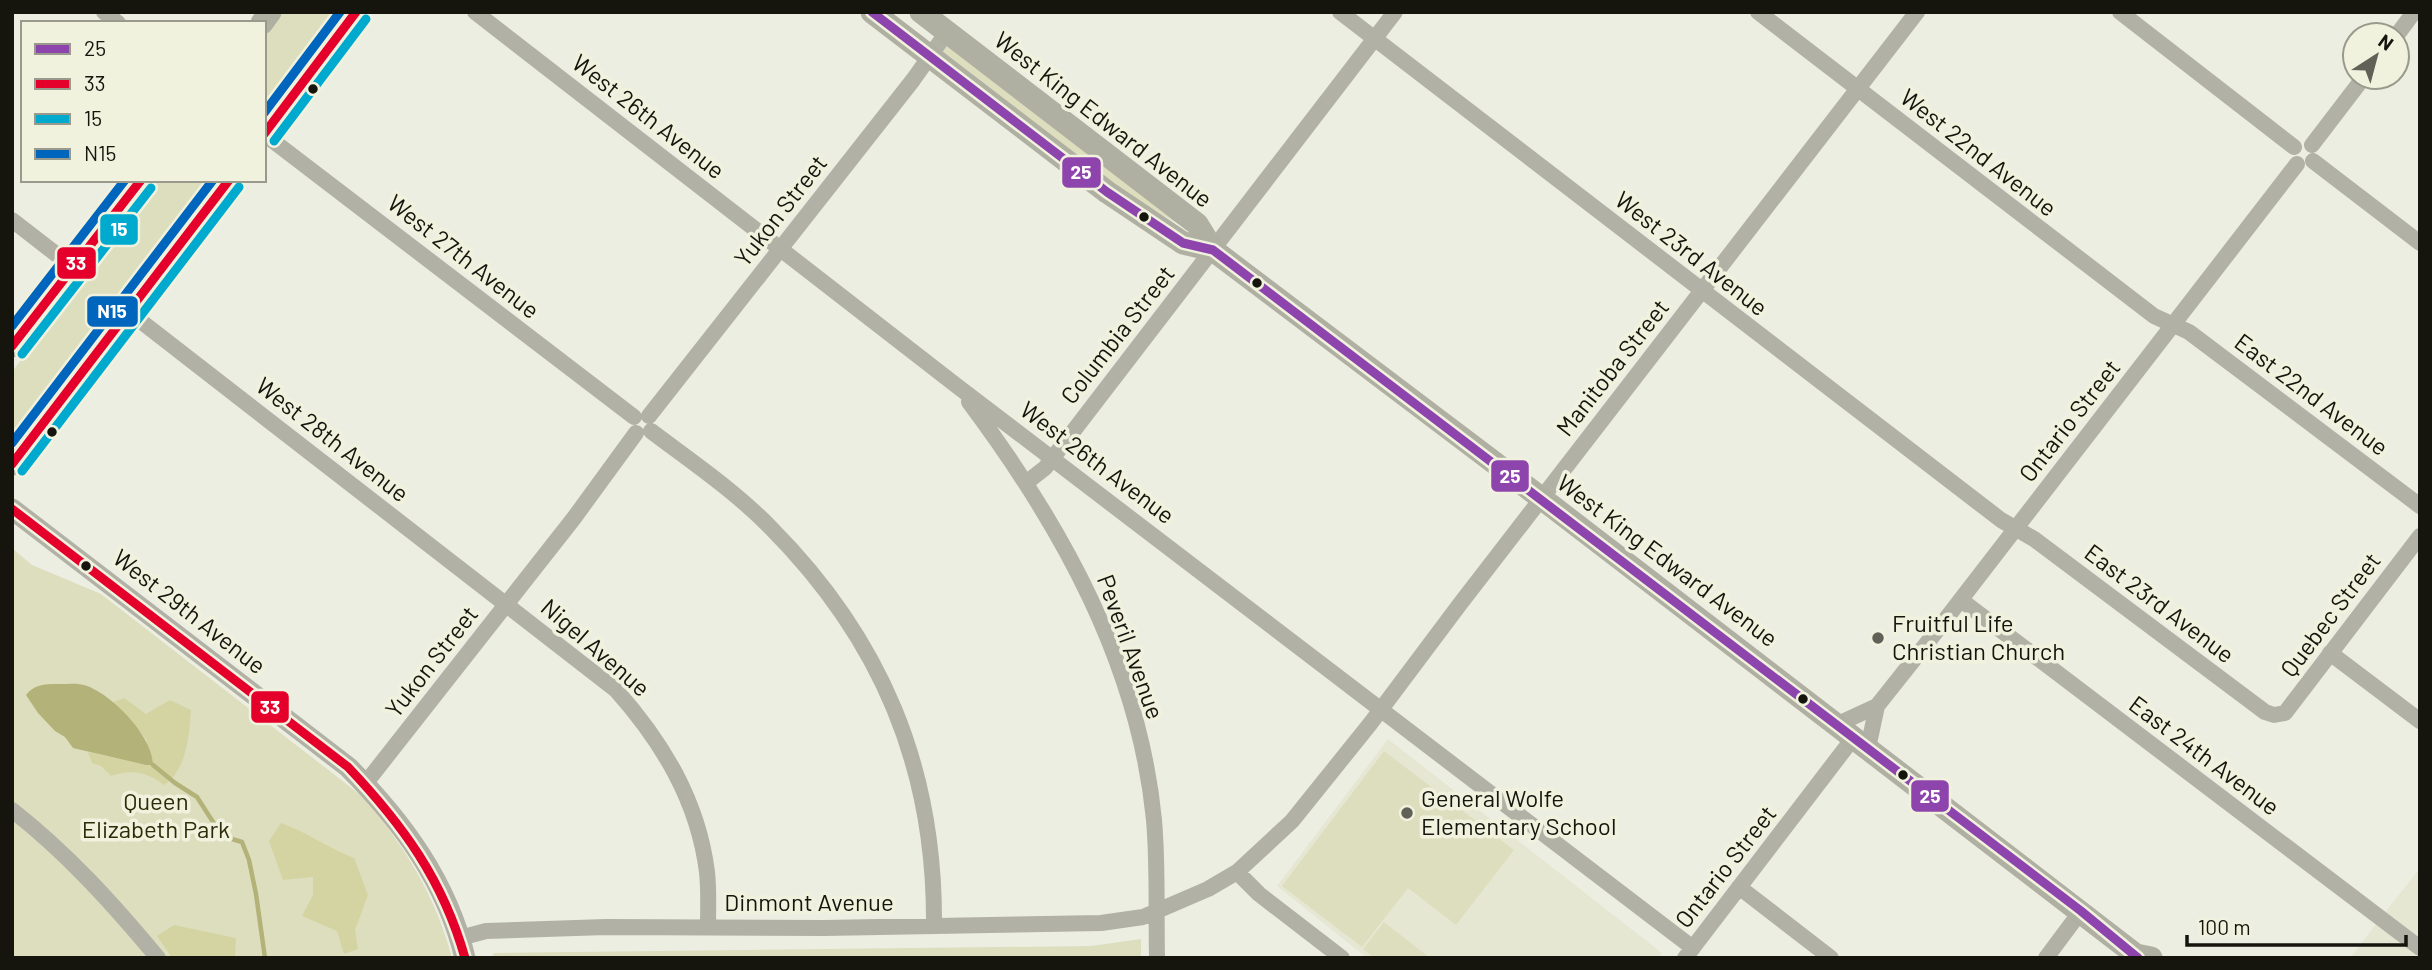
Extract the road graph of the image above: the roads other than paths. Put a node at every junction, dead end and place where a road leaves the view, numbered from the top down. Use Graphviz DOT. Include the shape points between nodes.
graph roads {
  1 [pos="356,12"];
  2 [pos="475,12"];
  3 [pos="872,12"];
  4 [pos="921,12"];
  5 [pos="1340,12"];
  6 [pos="1395,12"];
  7 [pos="1758,12"];
  8 [pos="1917,12"];
  9 [pos="2120,12"];
  10 [pos="947,32"];
  11 [pos="1375,39"];
  12 [pos="929,56"];
  13 [pos="1858,89"];
  14 [pos="2353,91"];
  15 [pos="266,131"];
  16 [pos="266,136"];
  17 [pos="2304,154"];
  18 [pos="139,182"];
  19 [pos="227,182"];
  20 [pos="12,220"];
  21 [pos="2420,243"];
  22 [pos="781,248"];
  23 [pos="1213,250"];
  24 [pos="74,268"];
  25 [pos="1702,292"];
  26 [pos="129,312"];
  27 [pos="2173,325"];
  28 [pos="12,346"];
  29 [pos="957,386"];
  30 [pos="643,424"];
  31 [pos="1053,458"];
  32 [pos="12,464"];
  33 [pos="1027,482"];
  34 [pos="1542,498"];
  35 [pos="2420,506"];
  36 [pos="12,509"];
  37 [pos="2016,528"];
  38 [pos="2420,536"];
  39 [pos="1961,600"];
  40 [pos="507,603"];
  41 [pos="2330,653"];
  42 [pos="1877,706"];
  43 [pos="1380,711"];
  44 [pos="2274,715"];
  45 [pos="2420,721"];
  46 [pos="1853,737"];
  47 [pos="365,784"];
  48 [pos="12,810"];
  49 [pos="1237,872"];
  50 [pos="1739,887"];
  51 [pos="1157,911"];
  52 [pos="2081,911"];
  53 [pos="934,924"];
  54 [pos="708,927"];
  55 [pos="462,948"];
  56 [pos="2420,948"];
  57 [pos="1689,953"];
  58 [pos="2141,957"];
  59 [pos="158,958"];
  60 [pos="1157,958"];
  61 [pos="1342,958"];
  62 [pos="1831,958"];
  63 [pos="2046,958"];
  1 -- 15 [label="main road"];
  2 -- 22 [label="street, West 26th Avenue"];
  3 -- 12 [label="main road, West King Edward Avenue"];
  4 -- 10 [label="main road, West King Edward Avenue"];
  5 -- 11 [label="street, West 23rd Avenue"];
  6 -- 11 [label="street, Columbia Street"];
  7 -- 13 [label="street, West 22nd Avenue"];
  8 -- 13 [label="street, Manitoba Street"];
  9 -- 17 [label="street"];
  10 -- 12 [label="street, Yukon Street"];
  10 -- 23 [label="main road, West King Edward Avenue" via="1197,224"];
  11 -- 23 [label="street, Columbia Street"];
  11 -- 25 [label="street, West 23rd Avenue"];
  12 -- 22 [label="street, Yukon Street"];
  12 -- 23 [label="main road, West King Edward Avenue" via="1107,192 1183,243"];
  13 -- 25 [label="street, Manitoba Street"];
  13 -- 27 [label="street, West 22nd Avenue" via="2154,316"];
  14 -- 17 [label="street, Ontario Street"];
  16 -- 30 [label="street, West 27th Avenue"];
  17 -- 21 [label="street"];
  17 -- 27 [label="street, Ontario Street"];
  18 -- 24 [label="main road"];
  19 -- 26 [label="main road"];
  20 -- 24 [label="street"];
  22 -- 29 [label="street, West 26th Avenue"];
  22 -- 30 [label="street, Yukon Street"];
  23 -- 31 [label="street, Columbia Street"];
  23 -- 34 [label="main road, West King Edward Avenue"];
  24 -- 28 [label="main road"];
  25 -- 34 [label="street, Manitoba Street"];
  25 -- 37 [label="street, West 23rd Avenue"];
  26 -- 32 [label="main road"];
  26 -- 40 [label="street, West 28th Avenue"];
  27 -- 35 [label="street, East 22nd Avenue" via="2189,331"];
  27 -- 37 [label="street, Ontario Street"];
  29 -- 31 [label="street, West 26th Avenue"];
  29 -- 33 [label="street, Peveril Avenue"];
  30 -- 40 [label="street, Yukon Street"];
  30 -- 53 [label="street, West 27th Avenue" via="770,526 844,614 873,663 899,717 915,768 926,816"];
  31 -- 33 [label="street, Columbia Street"];
  31 -- 43 [label="street, West 26th Avenue"];
  33 -- 51 [label="street, Peveril Avenue" via="1081,578 1121,674 1145,760 1154,820"];
  34 -- 43 [label="street, Manitoba Street"];
  34 -- 46 [label="main road, West King Edward Avenue"];
  36 -- 47 [label="street, West 29th Avenue"];
  37 -- 39 [label="street, Ontario Street"];
  37 -- 44 [label="street, East 23rd Avenue"];
  38 -- 41 [label="street, Quebec Street"];
  39 -- 42 [label="street, Ontario Street"];
  39 -- 56 [label="street, East 24th Avenue"];
  40 -- 47 [label="street, Yukon Street"];
  40 -- 54 [label="street, Nigel Avenue" via="616,690 659,743 691,804 700,835 708,874"];
  41 -- 44 [label="street, Quebec Street" via="2285,713"];
  41 -- 45 [label="street"];
  42 -- 46 [label="street, Ontario Street"];
  42 -- 46 [label="street, Ontario Street"];
  43 -- 49 [label="street, Manitoba Street" via="1292,821"];
  43 -- 57 [label="street, West 26th Avenue"];
  46 -- 50 [label="street, Ontario Street"];
  46 -- 52 [label="main road, West King Edward Avenue"];
  47 -- 55 [label="street, West 29th Avenue" via="421,855 449,907"];
  48 -- 59 [label="street" via="78,868"];
  49 -- 51 [label="street, Manitoba Street"];
  49 -- 61 [label="street"];
  50 -- 57 [label="street, Ontario Street"];
  50 -- 62 [label="street"];
  51 -- 53 [label="street, Dinmont Avenue" via="1101,923"];
  51 -- 60 [label="street, Peveril Avenue"];
  52 -- 58 [label="main road, West King Edward Avenue"];
  52 -- 63 [label="street"];
  53 -- 54 [label="street, Dinmont Avenue"];
  54 -- 55 [label="street, Dinmont Avenue" via="486,931"];
}
